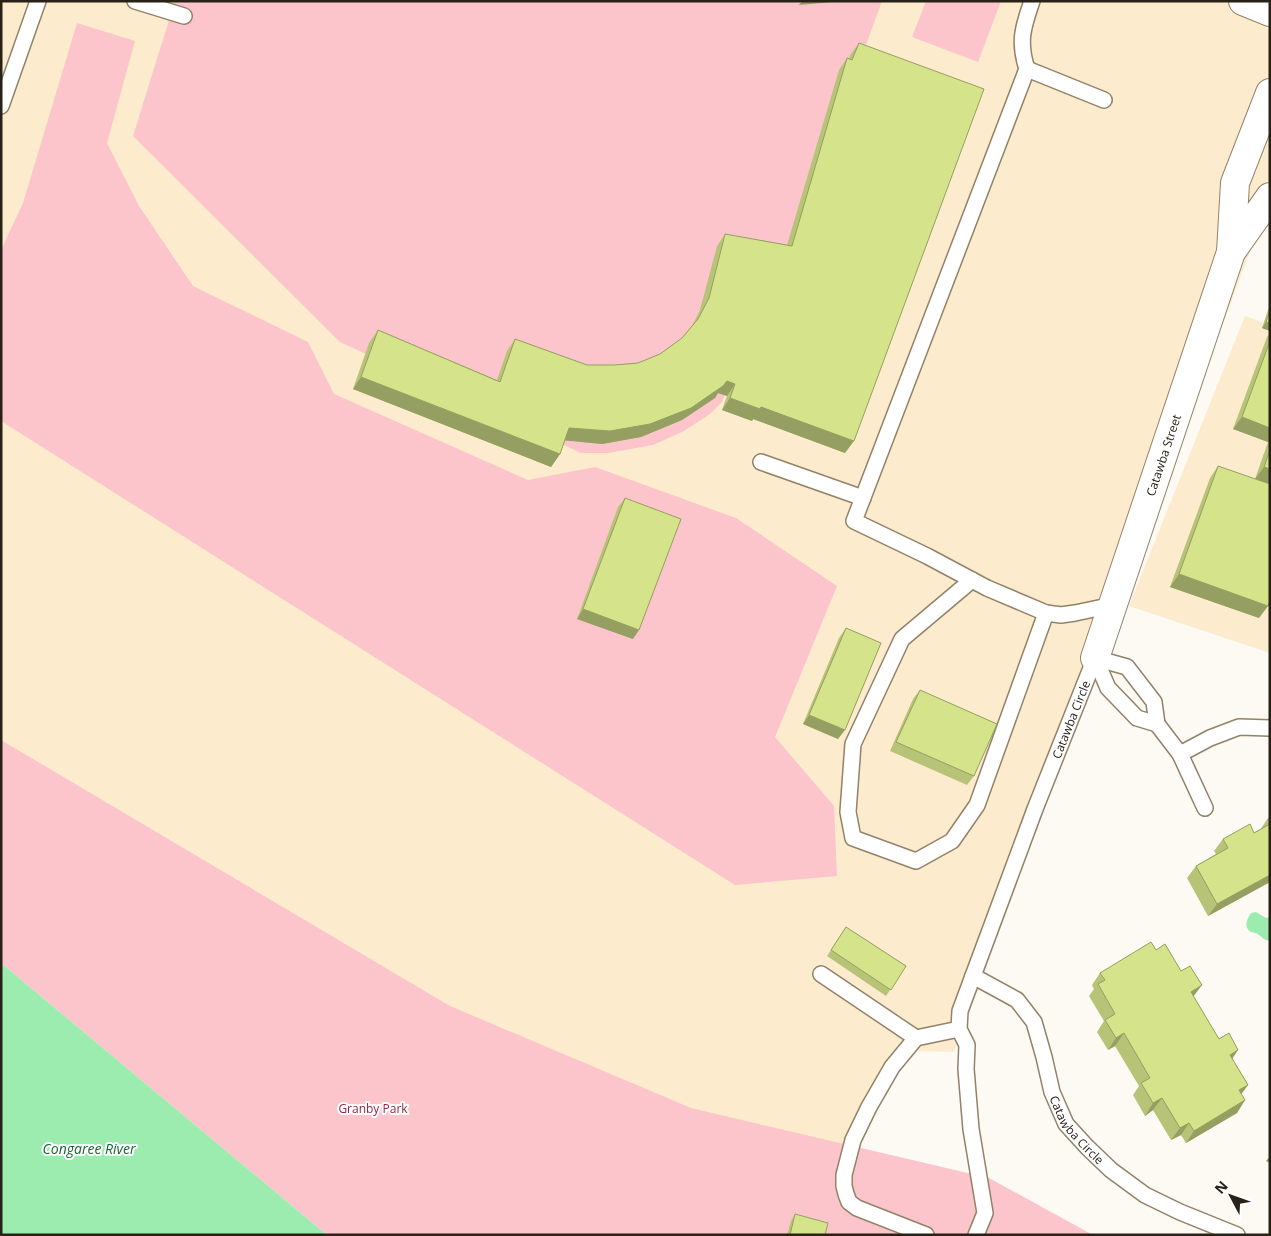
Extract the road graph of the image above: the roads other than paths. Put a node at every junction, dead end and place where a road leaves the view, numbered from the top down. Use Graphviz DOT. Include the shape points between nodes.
graph roads {
  1 [pos="38,1"];
  2 [pos="135,1"];
  3 [pos="1032,1"];
  4 [pos="1243,1"];
  5 [pos="1270,12"];
  6 [pos="184,16"];
  7 [pos="1027,69"];
  8 [pos="1270,92"];
  9 [pos="1104,100"];
  10 [pos="1,106"];
  11 [pos="1270,197"];
  12 [pos="1231,252"];
  13 [pos="762,462"];
  14 [pos="862,498"];
  15 [pos="972,580"];
  16 [pos="1113,605"];
  17 [pos="1046,613"];
  18 [pos="1095,658"];
  19 [pos="1157,724"];
  20 [pos="1270,728"];
  21 [pos="1180,754"];
  22 [pos="1205,808"];
  23 [pos="821,974"];
  24 [pos="973,976"];
  25 [pos="959,1029"];
  26 [pos="916,1038"];
  27 [pos="926,1235"];
  28 [pos="976,1235"];
  29 [pos="1237,1235"];
  1 -- 10 [label="lane"];
  2 -- 6 [label="lane"];
  3 -- 7 [label="lane" via="1022,32"];
  4 -- 5 [label="street"];
  7 -- 9 [label="lane"];
  7 -- 14 [label="lane"];
  8 -- 12 [label="street, Catawba Street" via="1235,183"];
  11 -- 12 [label="street, Catawba Street"];
  12 -- 16 [label="street, Catawba Street"];
  13 -- 14 [label="lane"];
  14 -- 15 [label="lane" via="854,521"];
  15 -- 17 [label="lane"];
  15 -- 17 [label="lane" via="902,639 853,744 848,812 853,838 916,861 952,841 977,805"];
  16 -- 17 [label="lane" via="1075,613"];
  16 -- 18 [label="street, Catawba Street"];
  18 -- 19 [label="lane" via="1108,688 1137,718"];
  18 -- 19 [label="lane" via="1127,667 1154,702"];
  18 -- 24 [label="lane, Catawba Circle"];
  19 -- 21 [label="lane"];
  20 -- 21 [label="lane" via="1239,727"];
  21 -- 22 [label="lane"];
  23 -- 26 [label="lane"];
  24 -- 25 [label="lane, Catawba Circle" via="960,1011"];
  24 -- 29 [label="lane, Catawba Circle" via="1017,1000 1034,1022 1052,1092 1066,1124 1087,1147 1145,1195"];
  25 -- 26 [label="lane"];
  25 -- 28 [label="lane" via="967,1045 971,1129 985,1213"];
  26 -- 27 [label="lane" via="892,1067 869,1107 853,1140 844,1186 849,1202 857,1208"];
}
